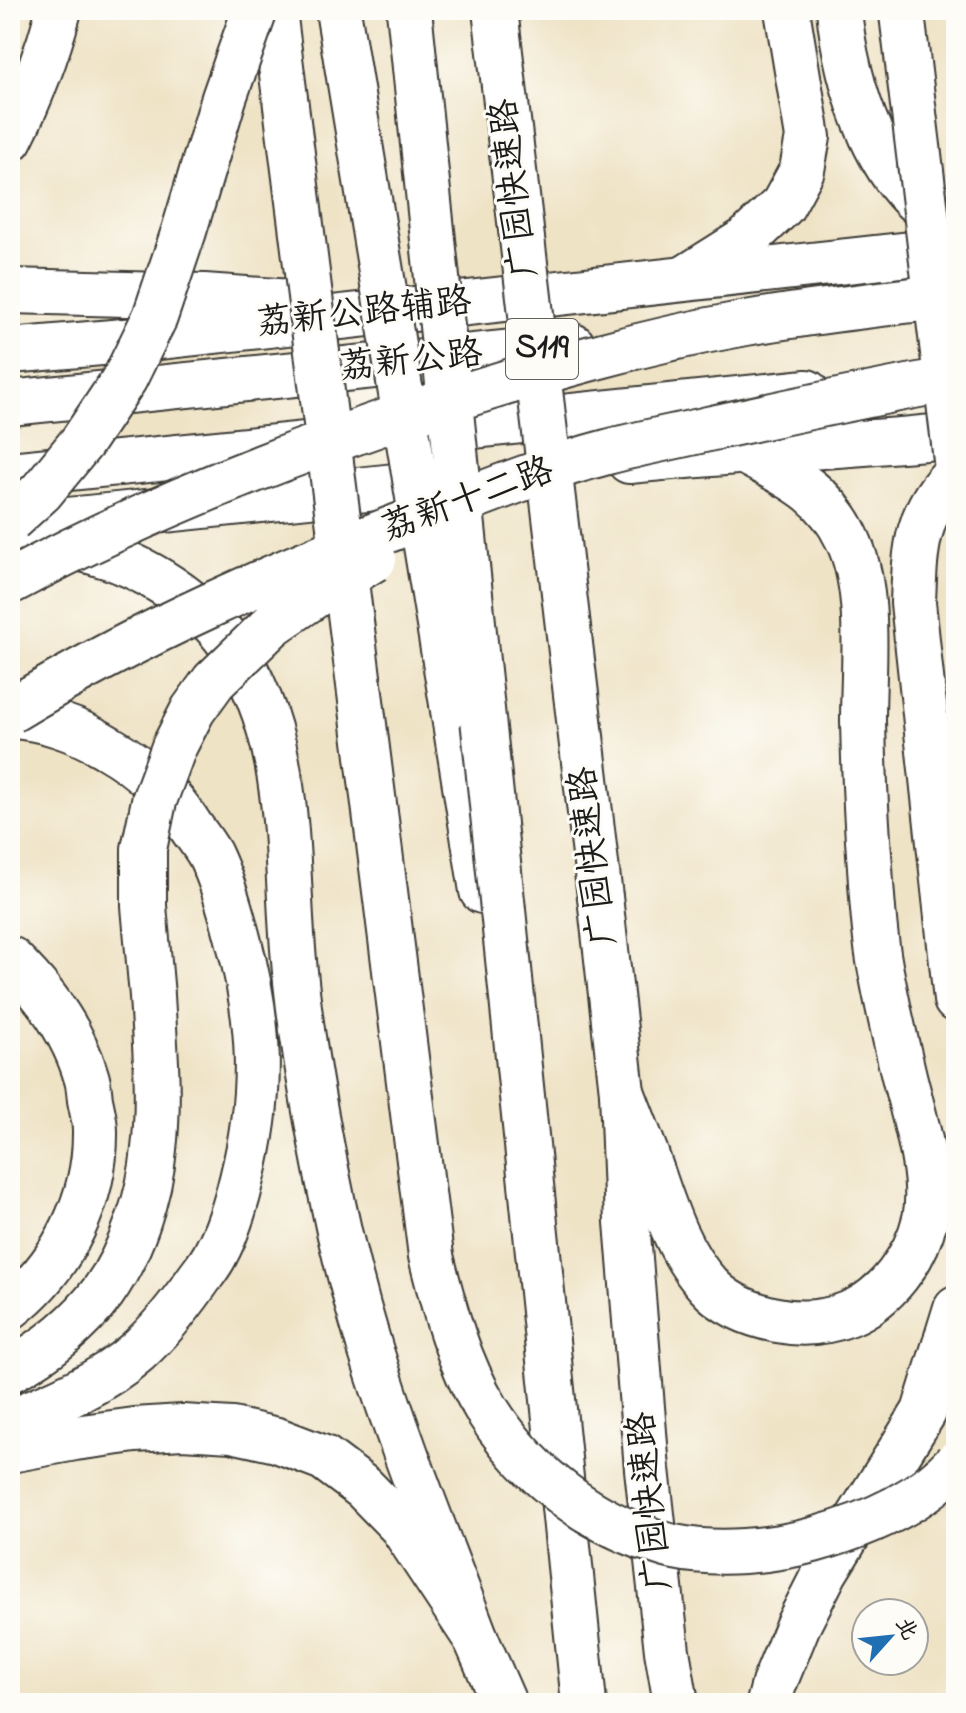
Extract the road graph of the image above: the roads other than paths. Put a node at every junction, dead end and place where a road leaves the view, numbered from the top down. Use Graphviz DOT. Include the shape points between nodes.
graph roads {
  1 [pos="59,10"];
  2 [pos="255,10"];
  3 [pos="274,10"];
  4 [pos="338,10"];
  5 [pos="409,10"];
  6 [pos="495,10"];
  7 [pos="787,10"];
  8 [pos="839,10"];
  9 [pos="901,10"];
  10 [pos="10,139"];
  11 [pos="956,226"];
  12 [pos="956,249"];
  13 [pos="685,278"];
  14 [pos="10,291"];
  15 [pos="956,295"];
  16 [pos="956,306"];
  17 [pos="401,310"];
  18 [pos="10,351"];
  19 [pos="956,380"];
  20 [pos="10,403"];
  21 [pos="956,435"];
  22 [pos="743,451"];
  23 [pos="956,460"];
  24 [pos="956,473"];
  25 [pos="10,474"];
  26 [pos="499,488"];
  27 [pos="10,523"];
  28 [pos="10,539"];
  29 [pos="10,582"];
  30 [pos="10,714"];
  31 [pos="10,959"];
  32 [pos="956,1000"];
  33 [pos="622,1092"];
  34 [pos="527,1150"];
  35 [pos="10,1307"];
  36 [pos="956,1308"];
  37 [pos="10,1370"];
  38 [pos="956,1371"];
  39 [pos="924,1412"];
  40 [pos="10,1421"];
  41 [pos="10,1450"];
  42 [pos="956,1463"];
  43 [pos="476,1639"];
  44 [pos="504,1703"];
  45 [pos="584,1703"];
  46 [pos="676,1703"];
  47 [pos="769,1703"];
  1 -- 10 [label="main road" via="34,89"];
  2 -- 27 [label="main road, bridge" via="155,317 125,378 82,442"];
  3 -- 42 [label="main road, bridge" via="431,1256 465,1366 487,1409 524,1460 575,1503 622,1529 674,1547 730,1552 789,1546 842,1532 904,1504"];
  4 -- 34 [label="main road, bridge"];
  5 -- 34 [label="main road, bridge"];
  6 -- 33 [label="main road, 广园快速路, bridge"];
  7 -- 13 [label="main road" via="808,137 802,170 783,205 747,239"];
  8 -- 11 [label="main road" via="851,80 867,128 913,198"];
  9 -- 23 [label="main road, bridge"];
  12 -- 13 [label="main road, 荔新公路辅路"];
  13 -- 17 [label="main road, 荔新公路辅路"];
  14 -- 17 [label="main road" via="204,296"];
  15 -- 29 [label="main road, bridge" via="745,323 502,383 256,469 146,515"];
  16 -- 20 [label="main road, 荔新公路 / S119"];
  17 -- 18 [label="main road, 荔新公路辅路"];
  19 -- 25 [label="main road, 荔新公路 / S119"];
  19 -- 26 [label="main road, 荔新十二路, bridge" via="847,398 606,452"];
  21 -- 22 [label="main road"];
  22 -- 27 [label="main road"];
  22 -- 33 [label="main road" via="808,487 830,509 848,539 859,574 864,793 879,961 926,1182 925,1218 913,1252 891,1283 863,1308 833,1320 799,1324 733,1306 708,1285 684,1252"];
  24 -- 32 [label="main road" via="929,506 918,538 913,603"];
  26 -- 30 [label="main road, 荔新十二路, bridge" via="262,582 92,665"];
  26 -- 37 [label="main road, bridge" via="273,624 214,681 193,710 154,801 144,849 156,1076 154,1149 144,1206 103,1291 71,1326"];
  28 -- 43 [label="main road, bridge" via="94,552 174,589 229,642 252,680 279,769 301,1025 348,1268 370,1349"];
  30 -- 40 [label="main road" via="91,737 152,778 181,811 209,854 247,972 257,1093 236,1203 216,1254 180,1305 137,1353 91,1385"];
  31 -- 35 [label="main road" via="66,1028 86,1076 95,1129 91,1175 60,1255"];
  33 -- 46 [label="main road, 广园快速路" via="646,1454"];
  34 -- 45 [label="main road"];
  36 -- 39 [label="main road"];
  38 -- 39 [label="main road"];
  39 -- 47 [label="main road" via="825,1572"];
  41 -- 43 [label="main road" via="182,1427 232,1430 324,1458 364,1488 402,1527"];
  43 -- 44 [label="main road"];
}
